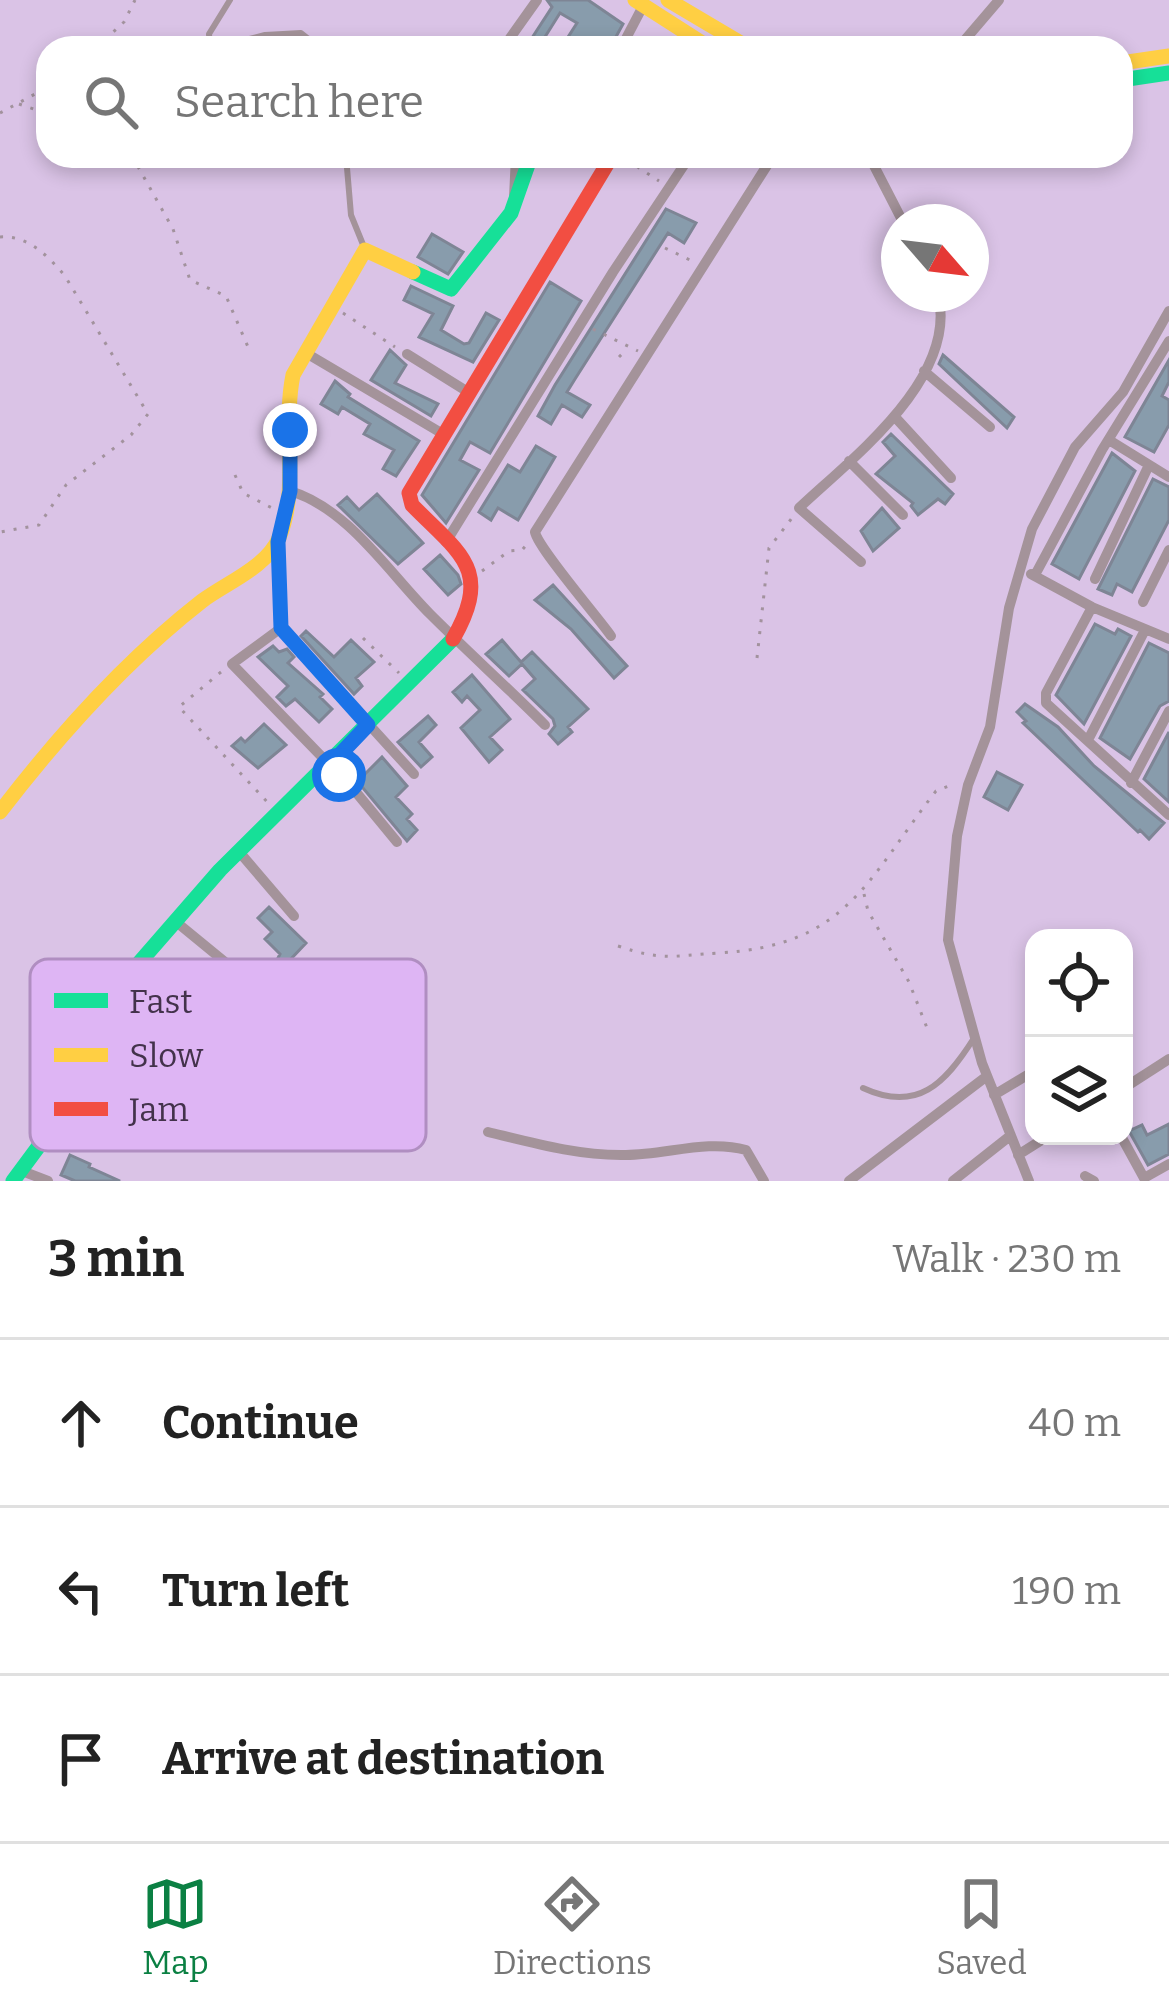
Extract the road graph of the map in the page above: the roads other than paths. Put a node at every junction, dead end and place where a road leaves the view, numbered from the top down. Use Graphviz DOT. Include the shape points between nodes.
graph roads {
  1 [pos="230,0"];
  2 [pos="537,0"];
  3 [pos="668,0"];
  4 [pos="999,0"];
  5 [pos="639,3"];
  6 [pos="209,36"];
  7 [pos="261,36"];
  8 [pos="305,36"];
  9 [pos="512,36"];
  10 [pos="626,36"];
  11 [pos="691,36"];
  12 [pos="729,36"];
  13 [pos="968,36"];
  14 [pos="1169,56"];
  15 [pos="1133,61"];
  16 [pos="1169,73"];
  17 [pos="1133,78"];
  18 [pos="347,168"];
  19 [pos="515,168"];
  20 [pos="529,168"];
  21 [pos="608,168"];
  22 [pos="682,168"];
  23 [pos="765,168"];
  24 [pos="875,168"];
  25 [pos="894,204"];
  26 [pos="501,228"];
  27 [pos="365,250"];
  28 [pos="942,312"];
  29 [pos="1169,312"];
  30 [pos="1169,341"];
  31 [pos="305,353"];
  32 [pos="407,354"];
  33 [pos="924,371"];
  34 [pos="468,392"];
  35 [pos="895,418"];
  36 [pos="990,427"];
  37 [pos="443,434"];
  38 [pos="1109,440"];
  39 [pos="1169,455"];
  40 [pos="849,461"];
  41 [pos="1159,471"];
  42 [pos="951,478"];
  43 [pos="290,491"];
  44 [pos="903,515"];
  45 [pos="278,542"];
  46 [pos="446,542"];
  47 [pos="1169,550"];
  48 [pos="861,562"];
  49 [pos="1020,568"];
  50 [pos="1035,575"];
  51 [pos="1095,579"];
  52 [pos="1143,602"];
  53 [pos="1092,607"];
  54 [pos="281,628"];
  55 [pos="1145,630"];
  56 [pos="611,636"];
  57 [pos="455,638"];
  58 [pos="1169,638"];
  59 [pos="1169,711"];
  60 [pos="368,725"];
  61 [pos="545,725"];
  62 [pos="1088,740"];
  63 [pos="329,766"];
  64 [pos="414,774"];
  65 [pos="1131,782"];
  66 [pos="0,812"];
  67 [pos="1169,815"];
  68 [pos="397,842"];
  69 [pos="241,854"];
  70 [pos="294,916"];
  71 [pos="175,922"];
  72 [pos="146,959"];
  73 [pos="221,959"];
  74 [pos="974,1038"];
  75 [pos="1169,1059"];
  76 [pos="987,1076"];
  77 [pos="1025,1076"];
  78 [pos="1133,1082"];
  79 [pos="863,1088"];
  80 [pos="994,1095"];
  81 [pos="488,1132"];
  82 [pos="1010,1136"];
  83 [pos="1034,1145"];
  84 [pos="1125,1145"];
  85 [pos="34,1151"];
  86 [pos="1018,1155"];
  87 [pos="1169,1164"];
  88 [pos="17,1176"];
  89 [pos="1142,1180"];
  90 [pos="49,1181"];
  91 [pos="764,1181"];
  92 [pos="849,1181"];
  93 [pos="953,1181"];
  94 [pos="1029,1181"];
  1 -- 6 [label="lane"];
  2 -- 9 [label="street"];
  3 -- 12 [label="street"];
  4 -- 13 [label="street"];
  5 -- 10 [label="street"];
  5 -- 11 [label="street"];
  7 -- 8 [label="lane"];
  14 -- 15 [label="street"];
  16 -- 17 [label="street"];
  18 -- 27 [label="lane"];
  19 -- 26 [label="street"];
  20 -- 26 [label="street" via="523,195"];
  21 -- 34 [label="street"];
  22 -- 46 [label="street"];
  23 -- 56 [label="street" via="535,532"];
  24 -- 25 [label="street"];
  26 -- 27 [label="street" via="451,290"];
  27 -- 31 [label="street"];
  28 -- 33 [label="street"];
  29 -- 49 [label="street" via="1124,392 1076,447"];
  30 -- 38 [label="street"];
  31 -- 37 [label="street"];
  31 -- 43 [label="street" via="289,394"];
  32 -- 34 [label="street"];
  33 -- 35 [label="street"];
  33 -- 36 [label="street"];
  34 -- 37 [label="street"];
  35 -- 40 [label="street"];
  35 -- 42 [label="street"];
  37 -- 46 [label="street" via="408,500"];
  38 -- 41 [label="street"];
  38 -- 50 [label="street"];
  39 -- 41 [label="street"];
  40 -- 44 [label="street"];
  40 -- 48 [label="street" via="800,508"];
  41 -- 51 [label="street"];
  43 -- 45 [label="street"];
  43 -- 57 [label="street" via="339,518"];
  45 -- 54 [label="street"];
  45 -- 66 [label="street" via="95,699"];
  46 -- 57 [label="street" via="470,569 475,594"];
  47 -- 52 [label="street"];
  49 -- 50 [label="street"];
  49 -- 74 [label="street" via="990,727 958,836 948,940"];
  50 -- 53 [label="street"];
  53 -- 55 [label="street"];
  53 -- 62 [label="street" via="1045,699"];
  54 -- 60 [label="street"];
  54 -- 63 [label="street" via="232,664"];
  55 -- 58 [label="street"];
  55 -- 62 [label="street"];
  57 -- 60 [label="street"];
  57 -- 61 [label="street"];
  59 -- 65 [label="street"];
  60 -- 63 [label="street"];
  60 -- 64 [label="street"];
  62 -- 65 [label="street"];
  63 -- 68 [label="street"];
  63 -- 69 [label="street"];
  65 -- 67 [label="street"];
  69 -- 70 [label="street"];
  69 -- 71 [label="street"];
  71 -- 72 [label="street"];
  71 -- 73 [label="street"];
  74 -- 76 [label="street"];
  74 -- 79 [label="lane" via="920,1096 885,1098"];
  75 -- 78 [label="street"];
  76 -- 80 [label="street"];
  76 -- 92 [label="street"];
  77 -- 80 [label="street"];
  80 -- 82 [label="street"];
  81 -- 91 [label="street" via="626,1155 728,1145 746,1150"];
  82 -- 86 [label="street"];
  82 -- 93 [label="street"];
  83 -- 86 [label="street"];
  84 -- 89 [label="street"];
  85 -- 88 [label="street"];
  86 -- 94 [label="street"];
  87 -- 89 [label="street"];
  88 -- 90 [label="street"];
}
